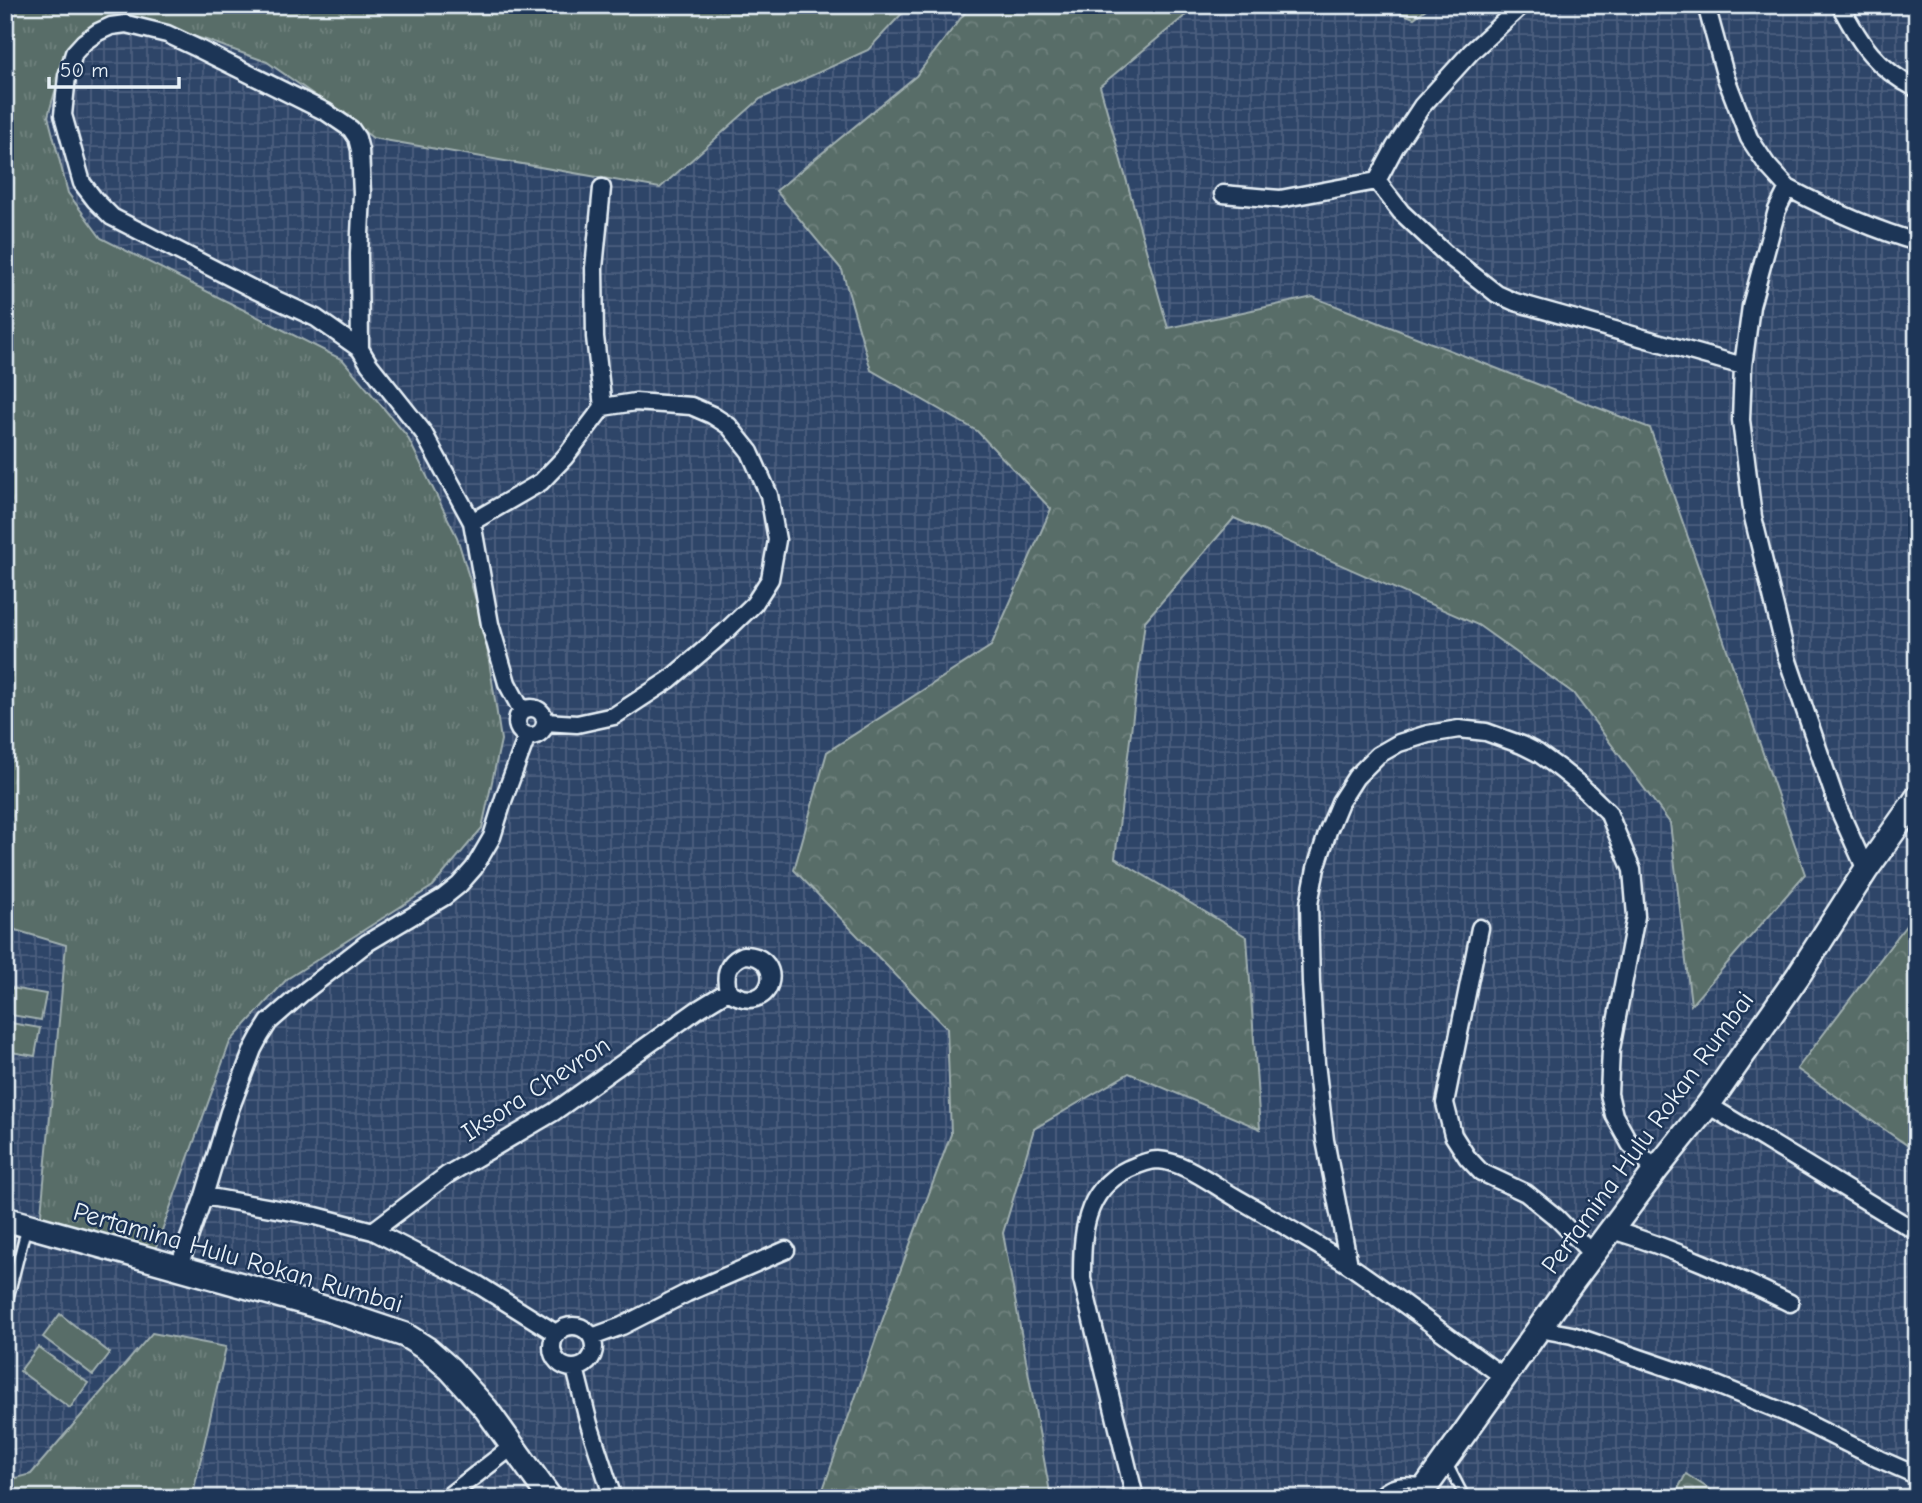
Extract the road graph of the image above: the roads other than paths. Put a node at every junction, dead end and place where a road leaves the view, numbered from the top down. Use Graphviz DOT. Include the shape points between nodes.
graph roads {
  1 [pos="1522,5"];
  2 [pos="1706,5"];
  3 [pos="1840,5"];
  4 [pos="1917,89"];
  5 [pos="1377,181"];
  6 [pos="602,188"];
  7 [pos="1788,188"];
  8 [pos="1223,194"];
  9 [pos="1917,242"];
  10 [pos="360,349"];
  11 [pos="1743,366"];
  12 [pos="603,407"];
  13 [pos="472,522"];
  14 [pos="522,712"];
  15 [pos="545,722"];
  16 [pos="527,736"];
  17 [pos="1917,798"];
  18 [pos="1866,870"];
  19 [pos="1480,928"];
  20 [pos="728,991"];
  21 [pos="1708,1105"];
  22 [pos="1656,1170"];
  23 [pos="204,1196"];
  24 [pos="14,1222"];
  25 [pos="1612,1230"];
  26 [pos="373,1231"];
  27 [pos="1917,1232"];
  28 [pos="786,1250"];
  29 [pos="5,1255"];
  30 [pos="1593,1255"];
  31 [pos="1349,1265"];
  32 [pos="178,1269"];
  33 [pos="1790,1303"];
  34 [pos="5,1312"];
  35 [pos="1539,1329"];
  36 [pos="557,1334"];
  37 [pos="592,1338"];
  38 [pos="575,1368"];
  39 [pos="1504,1377"];
  40 [pos="513,1446"];
  41 [pos="1446,1461"];
  42 [pos="1917,1473"];
  43 [pos="1423,1490"];
  44 [pos="446,1498"];
  45 [pos="550,1498"];
  46 [pos="613,1498"];
  47 [pos="1135,1498"];
  48 [pos="1375,1498"];
  49 [pos="1465,1498"];
  1 -- 5 [label="street" via="1422,106"];
  2 -- 7 [label="street" via="1749,138"];
  3 -- 4 [label="street" via="1875,60"];
  5 -- 8 [label="street" via="1280,199"];
  5 -- 11 [label="street" via="1417,228 1497,294"];
  6 -- 12 [label="street" via="594,268"];
  7 -- 9 [label="street" via="1880,231"];
  7 -- 11 [label="street" via="1777,210 1751,306"];
  10 -- 10 [label="street" via="316,318 112,217 95,200 82,183 63,114 66,76 84,41 111,26 126,24 167,34 326,112 351,129 360,150 362,194"];
  10 -- 13 [label="street" via="423,432"];
  11 -- 18 [label="street" via="1741,420 1753,517 1787,658 1839,810"];
  12 -- 13 [label="street" via="541,482"];
  12 -- 15 [label="street" via="635,402 691,407 729,426 751,452 769,495 777,540 770,579 754,604 725,632 670,680 614,716 577,724"];
  13 -- 14 [label="street" via="490,624 507,683"];
  14 -- 15 [label="street" via="537,709"];
  14 -- 16 [label="street" via="517,725"];
  15 -- 16 [label="street" via="540,733"];
  16 -- 23 [label="street" via="492,837 459,885 367,943 269,1022 233,1099"];
  17 -- 18 [label="street, Pertamina Hulu Rokan Rumbai"];
  18 -- 21 [label="street, Pertamina Hulu Rokan Rumbai"];
  19 -- 30 [label="street" via="1445,1103 1453,1135 1481,1172 1526,1193"];
  20 -- 26 [label="street, Iksora Chevron" via="554,1112 447,1175"];
  21 -- 22 [label="street, Pertamina Hulu Rokan Rumbai"];
  21 -- 27 [label="street"];
  22 -- 25 [label="street, Pertamina Hulu Rokan Rumbai"];
  22 -- 31 [label="street" via="1630,1144 1614,1115 1609,1094 1611,1049 1636,916 1632,870 1608,812 1579,783 1522,745 1486,732 1459,729 1418,737 1378,755 1356,777 1328,831 1309,904 1316,1063 1325,1140"];
  23 -- 26 [label="street"];
  23 -- 32 [label="street"];
  24 -- 29 [label="lane"];
  24 -- 32 [label="street, Pertamina Hulu Rokan Rumbai"];
  24 -- 34 [label="lane"];
  25 -- 30 [label="street, Pertamina Hulu Rokan Rumbai"];
  25 -- 33 [label="street" via="1718,1269"];
  26 -- 36 [label="street" via="477,1284"];
  28 -- 37 [label="street"];
  30 -- 35 [label="street, Pertamina Hulu Rokan Rumbai"];
  31 -- 39 [label="street"];
  31 -- 47 [label="street" via="1171,1163 1153,1160 1138,1165 1103,1188 1087,1216 1082,1279"];
  32 -- 40 [label="street, Pertamina Hulu Rokan Rumbai" via="405,1335 450,1369"];
  35 -- 39 [label="street, Pertamina Hulu Rokan Rumbai"];
  35 -- 42 [label="street" via="1572,1335 1707,1381"];
  36 -- 37 [label="street" via="575,1326"];
  36 -- 38 [label="street" via="553,1353 565,1367"];
  37 -- 38 [label="street" via="593,1354"];
  38 -- 46 [label="street"];
  39 -- 41 [label="street, Pertamina Hulu Rokan Rumbai"];
  40 -- 44 [label="street"];
  40 -- 45 [label="street, Pertamina Hulu Rokan Rumbai"];
  41 -- 43 [label="street, Pertamina Hulu Rokan Rumbai"];
  41 -- 49 [label="lane"];
  43 -- 48 [label="lane" via="1395,1482"];
}
